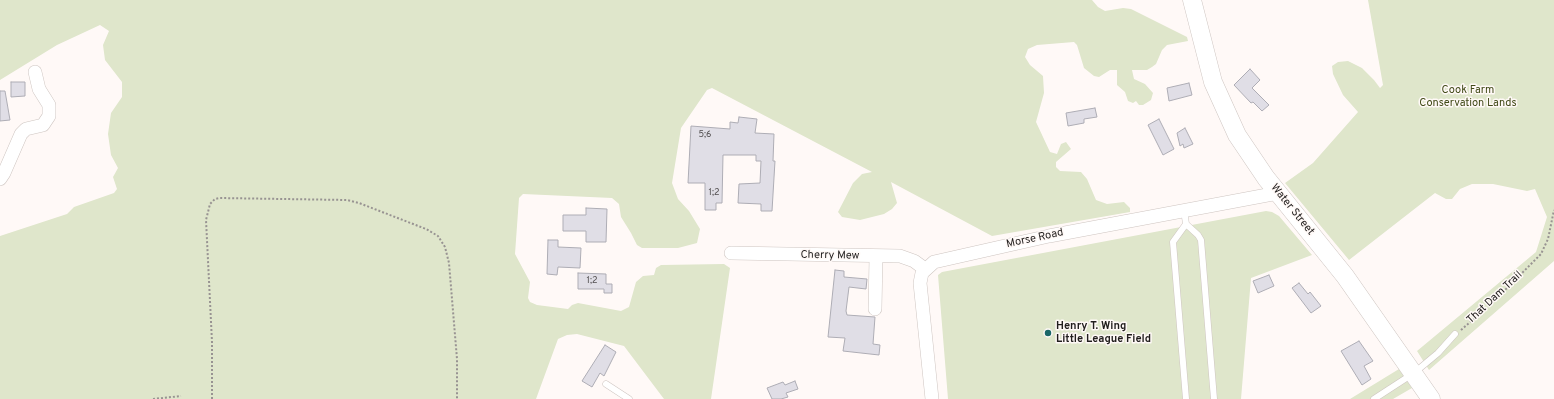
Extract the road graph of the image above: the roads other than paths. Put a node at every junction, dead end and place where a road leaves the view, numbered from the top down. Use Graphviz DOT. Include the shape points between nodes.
graph roads {
  1 [pos="1192,0"];
  2 [pos="36,72"];
  3 [pos="0,179"];
  4 [pos="1278,193"];
  5 [pos="1184,210"];
  6 [pos="1186,224"];
  7 [pos="731,253"];
  8 [pos="876,257"];
  9 [pos="925,269"];
  10 [pos="876,309"];
  11 [pos="1455,334"];
  12 [pos="1414,373"];
  13 [pos="606,384"];
  14 [pos="629,399"];
  15 [pos="932,399"];
  16 [pos="1186,399"];
  17 [pos="1214,399"];
  18 [pos="1374,399"];
  19 [pos="1431,399"];
  1 -- 4 [label="main road, Water Street" via="1208,64 1221,101 1252,158"];
  2 -- 3 [label="street" via="39,89 49,105 49,116 43,125 26,129 21,134"];
  4 -- 5 [label="street, Morse Road"];
  4 -- 12 [label="main road, Water Street" via="1345,276"];
  5 -- 6 [label="lane"];
  5 -- 9 [label="street, Morse Road" via="940,259"];
  6 -- 16 [label="lane" via="1173,242"];
  6 -- 17 [label="lane" via="1201,240"];
  7 -- 8 [label="street, Cherry Mew"];
  8 -- 9 [label="street, Cherry Mew" via="900,256 914,261"];
  8 -- 10 [label="street"];
  9 -- 15 [label="street" via="920,277 920,283"];
  11 -- 12 [label="lane" via="1438,353"];
  12 -- 18 [label="lane"];
  12 -- 19 [label="main road, Water Street"];
  13 -- 14 [label="lane"];
}
